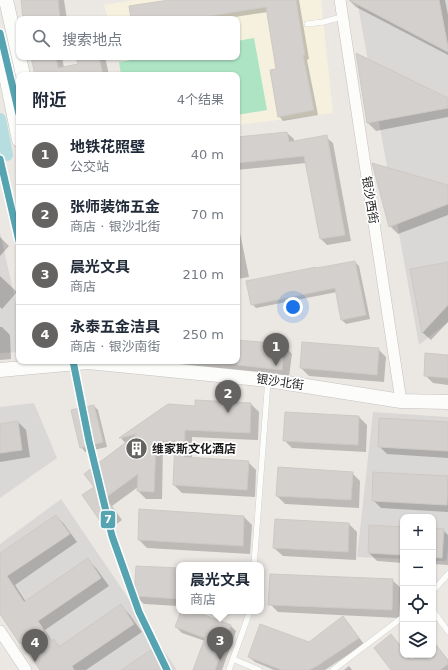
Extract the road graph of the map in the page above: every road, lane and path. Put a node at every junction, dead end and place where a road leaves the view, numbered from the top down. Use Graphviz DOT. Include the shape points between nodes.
graph roads {
  1 [pos="6,0"];
  2 [pos="340,0"];
  3 [pos="342,16"];
  4 [pos="307,24"];
  5 [pos="16,44"];
  6 [pos="0,46"];
  7 [pos="20,60"];
  8 [pos="22,72"];
  9 [pos="16,125"];
  10 [pos="48,364"];
  11 [pos="116,364"];
  12 [pos="0,370"];
  13 [pos="268,380"];
  14 [pos="401,401"];
  15 [pos="448,402"];
  16 [pos="254,562"];
  17 [pos="448,574"];
  18 [pos="436,588"];
  19 [pos="249,614"];
  20 [pos="436,615"];
  21 [pos="400,619"];
  22 [pos="0,631"];
  23 [pos="448,631"];
  24 [pos="233,659"];
  25 [pos="26,670"];
  26 [pos="229,670"];
  27 [pos="258,670"];
  28 [pos="333,670"];
  1 -- 5 [label="street"];
  2 -- 3 [label="street, 银沙西街"];
  3 -- 4 [label="lane"];
  3 -- 14 [label="street, 银沙西街"];
  6 -- 9 [label="street"];
  7 -- 8 [label="street"];
  10 -- 12 [label="street, 银沙北街"];
  11 -- 13 [label="street, 银沙北街"];
  13 -- 14 [label="street, 银沙北街"];
  13 -- 16 [label="lane"];
  14 -- 15 [label="street, 银沙北街"];
  17 -- 18 [label="lane"];
  19 -- 24 [label="lane"];
  20 -- 23 [label="lane"];
  21 -- 28 [label="lane"];
  22 -- 25 [label="street"];
  24 -- 26 [label="lane"];
  24 -- 27 [label="lane"];
}
